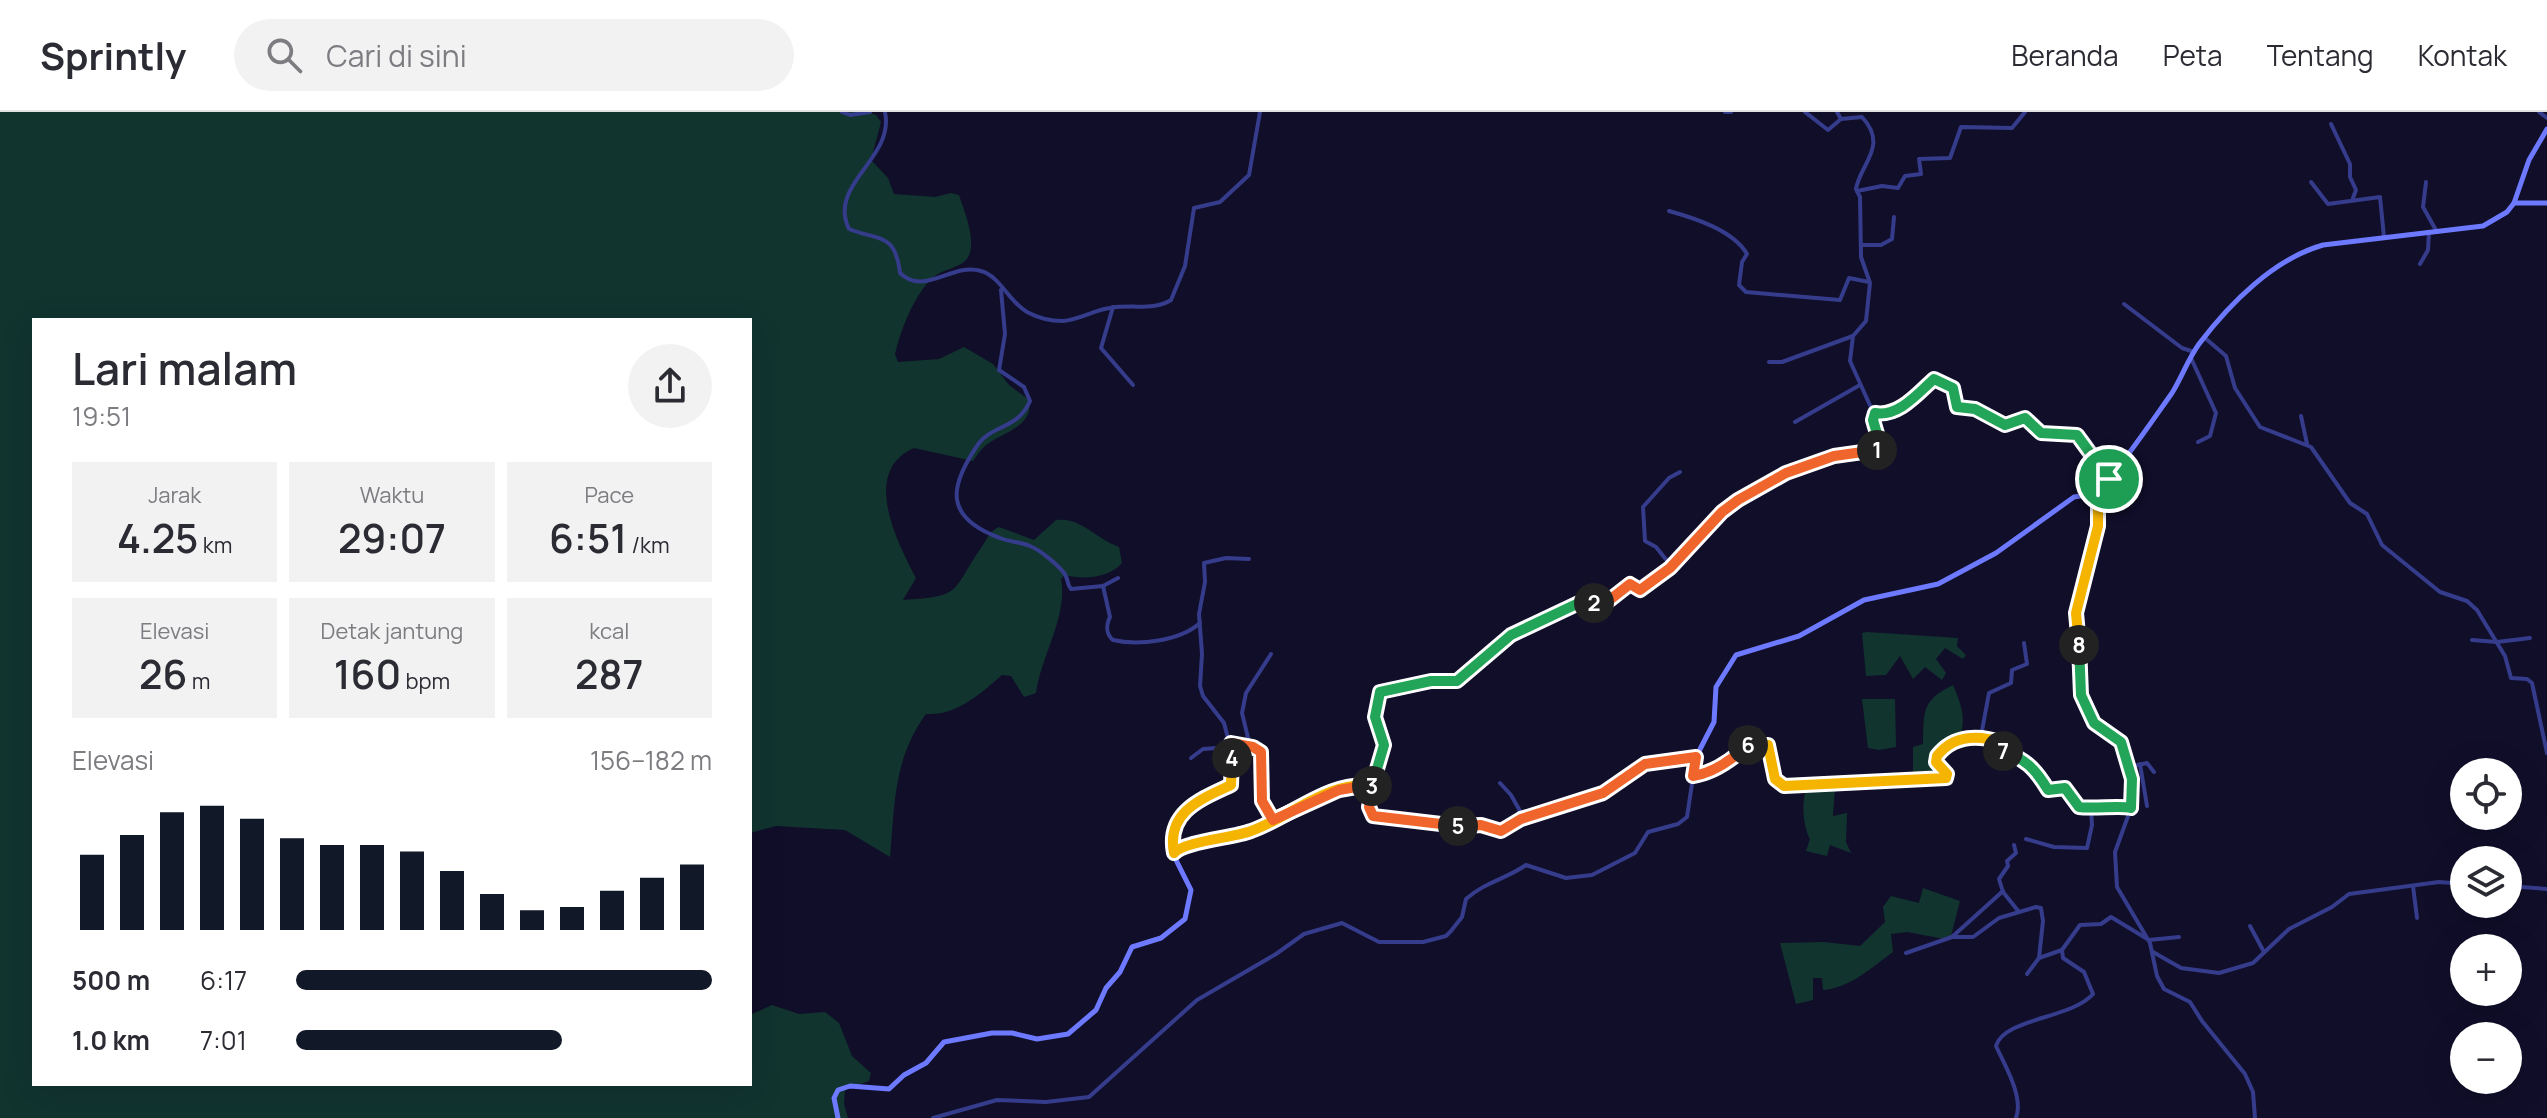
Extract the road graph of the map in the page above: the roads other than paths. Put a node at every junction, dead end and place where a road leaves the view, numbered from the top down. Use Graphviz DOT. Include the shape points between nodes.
graph roads {
  1 [pos="842,112"];
  2 [pos="870,112"];
  3 [pos="885,112"];
  4 [pos="1260,112"];
  5 [pos="1725,112"];
  6 [pos="1731,112"];
  7 [pos="1805,112"];
  8 [pos="1837,112"];
  9 [pos="2025,112"];
  10 [pos="2539,112"];
  11 [pos="2547,118"];
  12 [pos="1841,119"];
  13 [pos="2331,124"];
  14 [pos="2547,129"];
  15 [pos="2311,182"];
  16 [pos="2426,182"];
  17 [pos="1857,191"];
  18 [pos="2352,200"];
  19 [pos="2514,203"];
  20 [pos="2547,203"];
  21 [pos="1669,211"];
  22 [pos="1894,217"];
  23 [pos="2429,232"];
  24 [pos="2437,232"];
  25 [pos="2384,237"];
  26 [pos="1862,245"];
  27 [pos="2420,264"];
  28 [pos="1870,283"];
  29 [pos="1000,287"];
  30 [pos="2124,304"];
  31 [pos="1113,307"];
  32 [pos="1853,336"];
  33 [pos="2205,338"];
  34 [pos="2193,355"];
  35 [pos="1769,362"];
  36 [pos="1133,385"];
  37 [pos="1860,385"];
  38 [pos="1875,413"];
  39 [pos="2301,416"];
  40 [pos="1795,422"];
  41 [pos="2198,442"];
  42 [pos="2307,444"];
  43 [pos="1680,472"];
  44 [pos="2109,479"];
  45 [pos="2098,493"];
  46 [pos="1249,559"];
  47 [pos="1672,567"];
  48 [pos="1118,578"];
  49 [pos="1103,586"];
  50 [pos="1200,623"];
  51 [pos="2530,638"];
  52 [pos="2472,640"];
  53 [pos="2497,642"];
  54 [pos="2024,643"];
  55 [pos="1271,654"];
  56 [pos="1981,736"];
  57 [pos="1231,745"];
  58 [pos="1250,746"];
  59 [pos="2547,753"];
  60 [pos="1696,757"];
  61 [pos="1191,758"];
  62 [pos="2140,764"];
  63 [pos="2129,767"];
  64 [pos="2154,772"];
  65 [pos="1693,776"];
  66 [pos="1500,783"];
  67 [pos="1372,787"];
  68 [pos="2147,806"];
  69 [pos="2091,808"];
  70 [pos="2131,808"];
  71 [pos="1524,818"];
  72 [pos="1273,820"];
  73 [pos="2026,839"];
  74 [pos="2014,845"];
  75 [pos="1174,853"];
  76 [pos="2450,883"];
  77 [pos="2413,886"];
  78 [pos="2522,887"];
  79 [pos="2002,889"];
  80 [pos="2547,889"];
  81 [pos="2019,912"];
  82 [pos="2417,918"];
  83 [pos="2250,926"];
  84 [pos="1952,937"];
  85 [pos="2179,937"];
  86 [pos="2149,940"];
  87 [pos="2062,950"];
  88 [pos="2152,952"];
  89 [pos="2264,952"];
  90 [pos="1906,953"];
  91 [pos="2039,958"];
  92 [pos="2027,974"];
  93 [pos="838,1118"];
  94 [pos="933,1118"];
  95 [pos="2016,1118"];
  96 [pos="2255,1118"];
  1 -- 2 [label="street"];
  3 -- 29 [label="street" via="881,146 844,201 847,226 885,239 897,254 900,273 910,281 929,281 963,269 985,272"];
  4 -- 31 [label="street" via="1249,175 1220,202 1194,208 1185,266 1171,300"];
  5 -- 6 [label="street"];
  7 -- 12 [label="street" via="1828,130"];
  8 -- 12 [label="street"];
  9 -- 17 [label="street" via="2012,128 1961,127 1950,158 1919,159 1921,174 1905,176 1898,188"];
  10 -- 11 [label="street"];
  12 -- 17 [label="street" via="1860,116 1872,132"];
  13 -- 18 [label="street" via="2352,169"];
  14 -- 19 [label="street"];
  15 -- 18 [label="street" via="2325,203"];
  16 -- 24 [label="street" via="2423,207"];
  17 -- 26 [label="street"];
  18 -- 25 [label="street" via="2380,197"];
  19 -- 20 [label="street"];
  19 -- 24 [label="street" via="2494,222"];
  21 -- 28 [label="street" via="1693,218 1742,246 1747,254 1739,285 1746,292 1840,300 1850,278"];
  22 -- 26 [label="street" via="1892,239"];
  23 -- 24 [label="street"];
  23 -- 25 [label="street"];
  23 -- 27 [label="street"];
  25 -- 33 [label="street" via="2323,245 2288,260"];
  26 -- 28 [label="street"];
  28 -- 32 [label="street" via="1866,321"];
  29 -- 31 [label="street" via="1016,305 1044,319 1071,320"];
  29 -- 49 [label="street" via="1005,334 999,370 1024,387 1030,401 1011,425 980,443 958,478 956,500 980,529 1036,550 1064,572 1069,587"];
  30 -- 34 [label="street"];
  31 -- 36 [label="street" via="1101,348"];
  32 -- 35 [label="street"];
  32 -- 37 [label="street" via="1850,361"];
  33 -- 34 [label="street"];
  33 -- 42 [label="street" via="2226,356 2235,388 2260,427"];
  34 -- 41 [label="street" via="2216,415 2210,436"];
  34 -- 44 [label="street"];
  37 -- 38 [label="street"];
  37 -- 40 [label="street"];
  38 -- 44 [label="street" via="1886,414 1909,402 1935,379 1953,388 1957,407 1975,409 2005,425 2025,418 2041,433 2077,435"];
  38 -- 47 [label="street" via="1880,444 1876,451 1840,454 1774,479 1726,509"];
  39 -- 42 [label="street"];
  42 -- 53 [label="street" via="2350,503 2367,514 2382,545 2443,594 2472,605"];
  43 -- 47 [label="street" via="1643,507 1645,541"];
  44 -- 45 [label="street"];
  45 -- 60 [label="street" via="2074,497 1996,553 1938,584 1864,600 1808,633 1734,657 1716,687 1714,722"];
  45 -- 63 [label="street" via="2098,526 2076,613 2080,690 2094,723 2120,740"];
  46 -- 50 [label="street" via="1204,562"];
  47 -- 67 [label="street" via="1640,590 1630,584 1607,602 1583,601 1518,631 1457,681 1380,692 1375,717 1384,745"];
  48 -- 49 [label="street"];
  49 -- 50 [label="street" via="1113,640 1139,642 1189,632"];
  50 -- 57 [label="street" via="1201,692 1221,717"];
  51 -- 53 [label="street"];
  52 -- 53 [label="street"];
  53 -- 59 [label="street" via="2511,678 2532,683"];
  54 -- 56 [label="street" via="2027,663 2011,671 2009,684 1989,693"];
  55 -- 58 [label="street" via="1246,693 1242,713"];
  56 -- 65 [label="street" via="1942,749 1936,760 1947,774 1943,779 1784,786 1775,779 1764,743 1747,746"];
  56 -- 69 [label="street" via="2003,743 2003,752 2016,754 2048,790 2065,788 2078,806"];
  57 -- 58 [label="street"];
  57 -- 61 [label="street" via="1203,749"];
  57 -- 75 [label="street" via="1232,784 1180,815"];
  58 -- 72 [label="street" via="1262,754 1262,801"];
  60 -- 65 [label="street"];
  60 -- 71 [label="street" via="1650,762 1603,793"];
  62 -- 63 [label="street"];
  62 -- 64 [label="street" via="2148,763"];
  62 -- 68 [label="street"];
  63 -- 70 [label="street"];
  65 -- 94 [label="street" via="1686,819 1648,832 1635,853 1607,869 1570,878 1526,865 1481,886 1466,899 1462,917 1446,936 1423,942 1379,942 1342,923 1320,927 1197,1000 1093,1095 1046,1102 1006,1098"];
  66 -- 71 [label="street"];
  67 -- 71 [label="street" via="1370,813 1379,818 1481,825 1496,831"];
  67 -- 72 [label="street" via="1339,790"];
  69 -- 70 [label="street"];
  69 -- 73 [label="street" via="2087,848"];
  70 -- 86 [label="street" via="2115,852 2117,885"];
  72 -- 75 [label="street"];
  74 -- 79 [label="street" via="2016,852 1999,879"];
  75 -- 93 [label="street" via="1191,890 1185,919 1161,938 1132,947 1084,1022 1049,1039 1003,1033 944,1042 926,1063 889,1089 838,1090"];
  76 -- 77 [label="street"];
  77 -- 82 [label="street"];
  77 -- 89 [label="street" via="2346,895 2289,929"];
  78 -- 80 [label="street"];
  79 -- 81 [label="street"];
  79 -- 84 [label="street"];
  81 -- 84 [label="street" via="1999,918 1973,937"];
  81 -- 91 [label="street" via="2042,910"];
  83 -- 89 [label="street"];
  84 -- 90 [label="street"];
  85 -- 86 [label="street"];
  86 -- 87 [label="street" via="2113,916 2102,924 2080,925"];
  86 -- 88 [label="street"];
  87 -- 91 [label="street"];
  87 -- 95 [label="street" via="2063,958 2086,975 2093,994 2066,1013 2012,1028 1998,1039 1996,1046 2016,1092"];
  88 -- 89 [label="street" via="2181,968 2211,974 2248,965"];
  88 -- 96 [label="street" via="2164,989 2190,1002 2245,1074"];
  91 -- 92 [label="street"];
}
